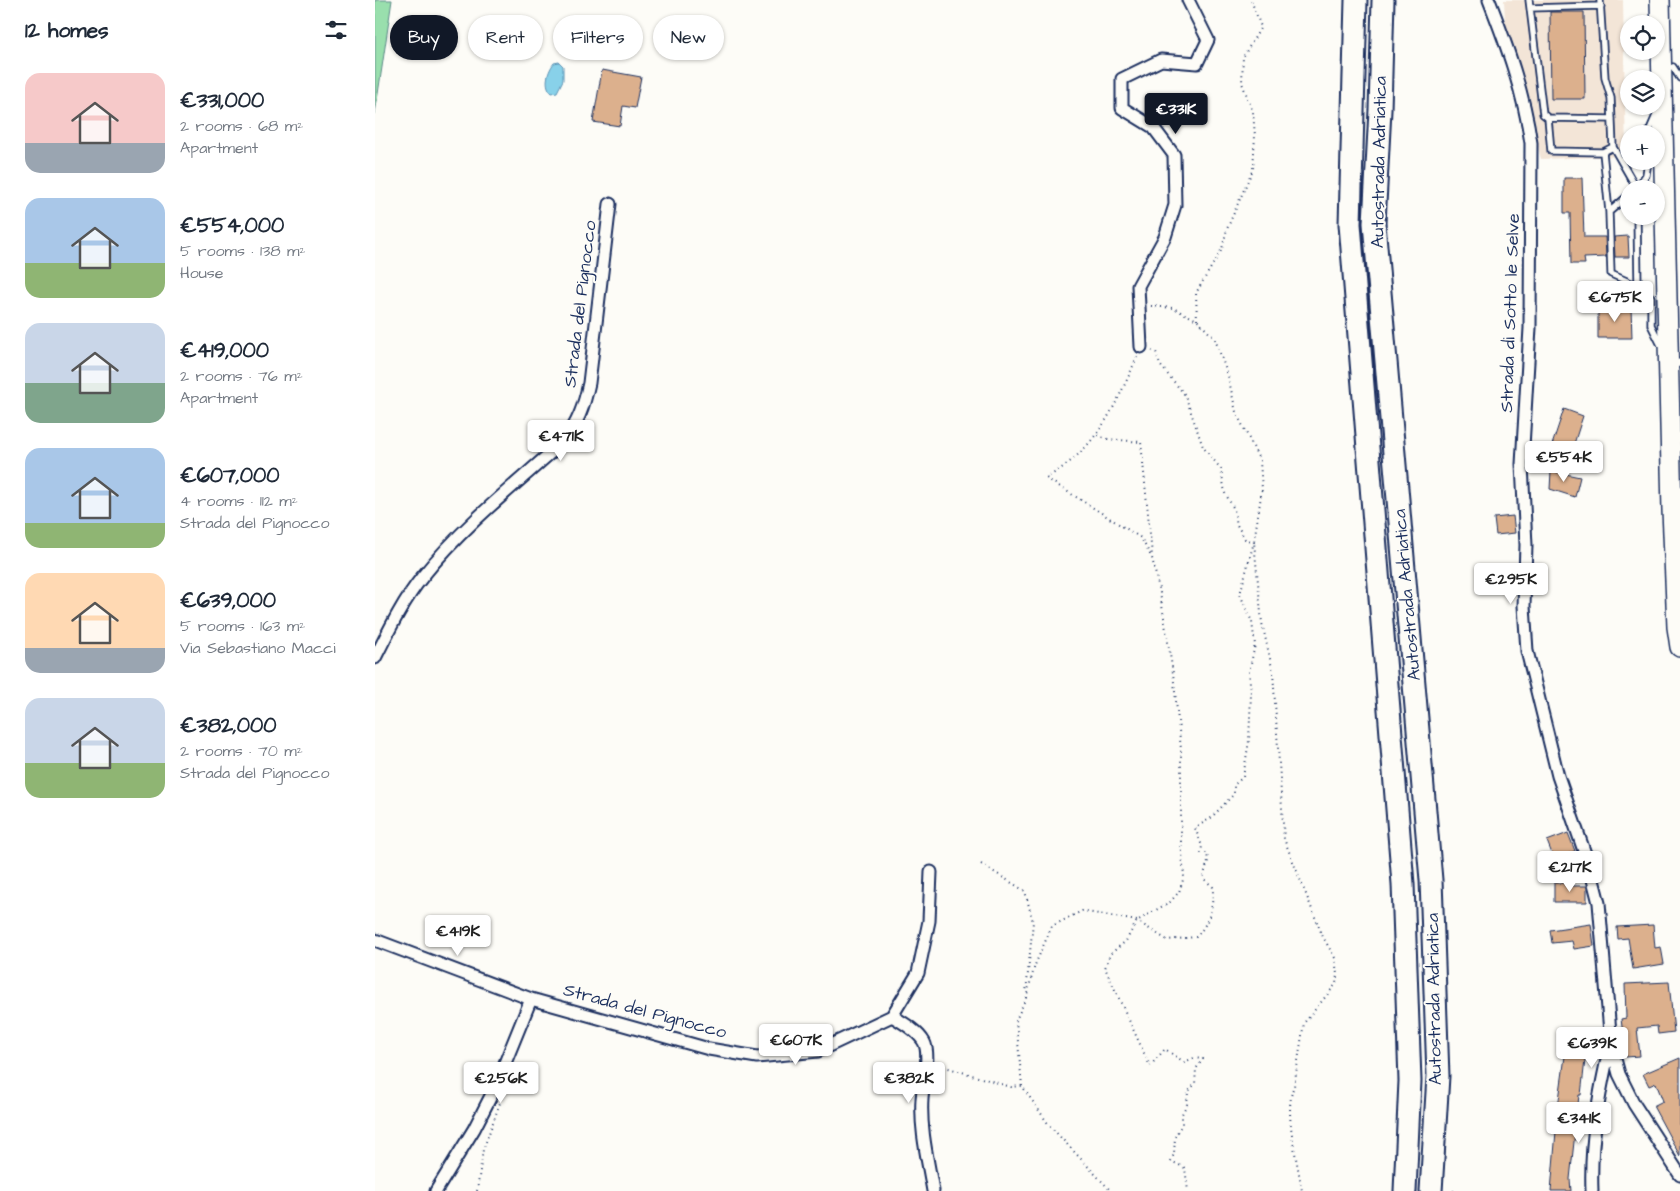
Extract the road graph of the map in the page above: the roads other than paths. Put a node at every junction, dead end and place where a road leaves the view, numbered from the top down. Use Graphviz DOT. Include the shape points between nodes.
graph roads {
  1 [pos="1188,0"];
  2 [pos="1356,0"];
  3 [pos="1383,0"];
  4 [pos="1489,0"];
  5 [pos="1529,0"];
  6 [pos="1660,0"];
  7 [pos="1672,0"];
  8 [pos="1601,3"];
  9 [pos="1530,8"];
  10 [pos="1661,70"];
  11 [pos="1677,73"];
  12 [pos="1663,115"];
  13 [pos="1548,118"];
  14 [pos="1612,119"];
  15 [pos="1613,148"];
  16 [pos="1603,152"];
  17 [pos="1631,180"];
  18 [pos="1620,203"];
  19 [pos="609,204"];
  20 [pos="1609,212"];
  21 [pos="1637,225"];
  22 [pos="1638,286"];
  23 [pos="1141,347"];
  24 [pos="1676,362"];
  25 [pos="1680,439"];
  26 [pos="1680,647"];
  27 [pos="375,658"];
  28 [pos="931,872"];
  29 [pos="375,940"];
  30 [pos="531,999"];
  31 [pos="891,1016"];
  32 [pos="1611,1044"];
  33 [pos="1619,1074"];
  34 [pos="1598,1100"];
  35 [pos="1680,1175"];
  36 [pos="435,1191"];
  37 [pos="933,1191"];
  38 [pos="1405,1191"];
  39 [pos="1431,1191"];
  40 [pos="1592,1191"];
  1 -- 23 [label="street" via="1208,40 1197,63 1161,60 1122,78 1122,108 1153,127 1174,155 1175,205 1165,237 1138,286"];
  2 -- 38 [label="highway, Autostrada Adriatica" via="1350,224 1403,884 1409,1081"];
  3 -- 39 [label="highway, Autostrada Adriatica" via="1374,223 1431,880 1437,1076"];
  4 -- 32 [label="street, Strada di Sotto le Selve" via="1505,40 1527,114 1531,142 1530,328 1522,464 1527,650 1558,776 1599,904"];
  5 -- 9 [label="lane"];
  6 -- 10 [label="main road"];
  7 -- 11 [label="main road"];
  8 -- 9 [label="lane"];
  8 -- 14 [label="lane" via="1605,78 1611,98"];
  9 -- 13 [label="lane" via="1537,81 1543,114"];
  11 -- 24 [label="main road"];
  12 -- 24 [label="main road"];
  13 -- 14 [label="lane"];
  13 -- 16 [label="lane" via="1551,151"];
  14 -- 15 [label="lane"];
  15 -- 16 [label="lane"];
  15 -- 17 [label="lane"];
  16 -- 20 [label="lane"];
  18 -- 20 [label="lane"];
  19 -- 27 [label="street, Strada del Pignocco" via="589,383 584,407 575,427 564,442 460,533 429,570 391,625"];
  20 -- 22 [label="lane" via="1611,274"];
  21 -- 22 [label="lane"];
  22 -- 24 [label="lane" via="1651,297 1651,325"];
  24 -- 25 [label="main road"];
  24 -- 26 [label="main road" via="1672,510"];
  28 -- 31 [label="street" via="929,920 918,972"];
  29 -- 30 [label="street, Strada del Pignocco"];
  30 -- 31 [label="street, Strada del Pignocco" via="709,1049 757,1057 818,1050"];
  30 -- 36 [label="street" via="494,1090"];
  31 -- 37 [label="street" via="905,1023 925,1042 923,1137"];
  32 -- 33 [label="street, Strada di Sotto le Selve"];
  32 -- 34 [label="street"];
  33 -- 34 [label="street" via="1608,1083"];
  33 -- 35 [label="street, Strada di Sotto le Selve" via="1634,1104"];
  34 -- 40 [label="street" via="1591,1156"];
}
